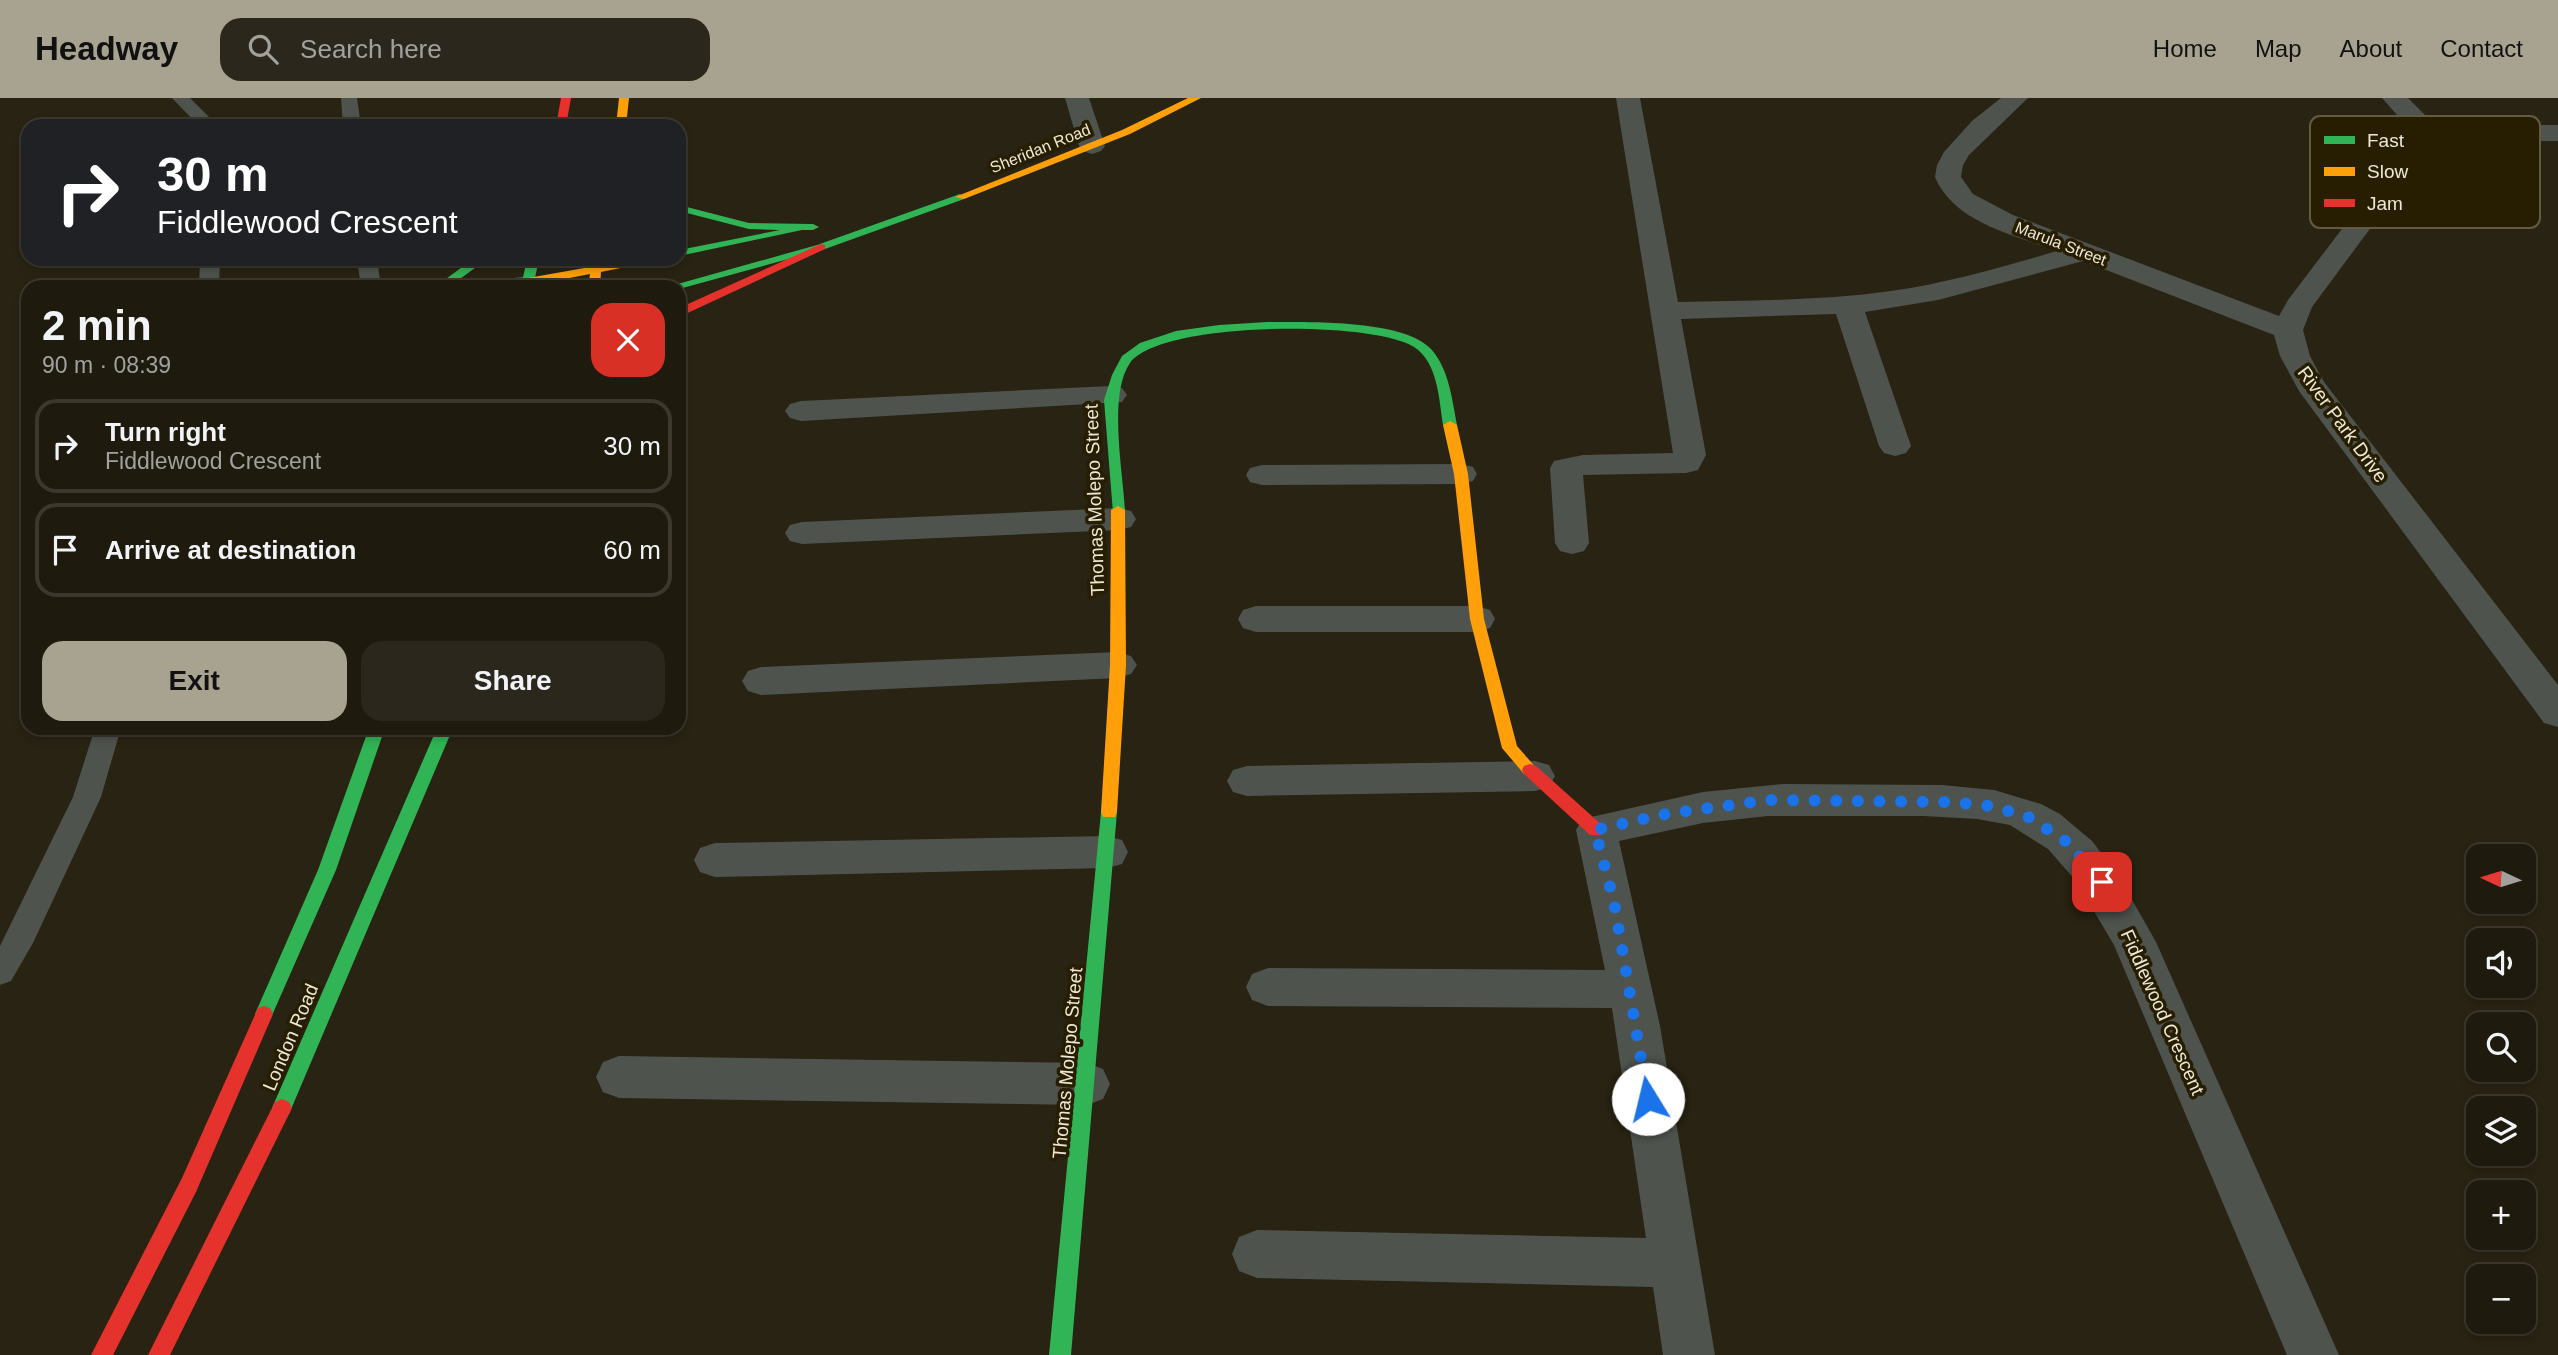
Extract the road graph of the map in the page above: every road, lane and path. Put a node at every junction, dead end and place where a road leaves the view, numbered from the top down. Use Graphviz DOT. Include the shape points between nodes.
graph roads {
  1 [pos="180,98"];
  2 [pos="349,98"];
  3 [pos="566,98"];
  4 [pos="624,98"];
  5 [pos="1077,98"];
  6 [pos="1196,98"];
  7 [pos="1628,98"];
  8 [pos="2016,98"];
  9 [pos="2394,98"];
  10 [pos="2411,116"];
  11 [pos="202,119"];
  12 [pos="351,119"];
  13 [pos="562,119"];
  14 [pos="622,119"];
  15 [pos="2540,133"];
  16 [pos="2558,133"];
  17 [pos="1092,146"];
  18 [pos="686,210"];
  19 [pos="893,220"];
  20 [pos="826,226"];
  21 [pos="2356,228"];
  22 [pos="821,247"];
  23 [pos="686,252"];
  24 [pos="2085,252"];
  25 [pos="471,266"];
  26 [pos="592,266"];
  27 [pos="451,280"];
  28 [pos="542,280"];
  29 [pos="686,283"];
  30 [pos="1848,305"];
  31 [pos="686,310"];
  32 [pos="1665,311"];
  33 [pos="2288,330"];
  34 [pos="1111,395"];
  35 [pos="801,411"];
  36 [pos="1895,446"];
  37 [pos="1461,474"];
  38 [pos="1262,475"];
  39 [pos="1119,519"];
  40 [pos="802,534"];
  41 [pos="1572,543"];
  42 [pos="1256,619"];
  43 [pos="1477,619"];
  44 [pos="1118,665"];
  45 [pos="761,681"];
  46 [pos="2558,713"];
  47 [pos="106,735"];
  48 [pos="375,735"];
  49 [pos="442,735"];
  50 [pos="1535,776"];
  51 [pos="1247,781"];
  52 [pos="1595,830"];
  53 [pos="1107,852"];
  54 [pos="715,860"];
  55 [pos="0,972"];
  56 [pos="1268,987"];
  57 [pos="1630,989"];
  58 [pos="619,1077"];
  59 [pos="1087,1084"];
  60 [pos="1257,1254"];
  61 [pos="1675,1264"];
  62 [pos="102,1355"];
  63 [pos="159,1355"];
  64 [pos="1060,1355"];
  65 [pos="1689,1355"];
  66 [pos="2313,1355"];
  1 -- 11 [label="lane"];
  2 -- 12 [label="lane"];
  3 -- 13 [label="street"];
  4 -- 14 [label="street"];
  5 -- 17 [label="street"];
  6 -- 17 [label="street, Sheridan Road"];
  7 -- 32 [label="street"];
  8 -- 24 [label="street, Marula Street" via="1957,150 1947,170 1950,187 1969,204 2003,221"];
  9 -- 10 [label="street"];
  15 -- 16 [label="street"];
  17 -- 19 [label="street, Sheridan Road"];
  18 -- 20 [label="street" via="749,226"];
  19 -- 20 [label="street, Sheridan Road"];
  19 -- 22 [label="street, Sheridan Road"];
  20 -- 23 [label="street, Sheridan Road"];
  21 -- 33 [label="street" via="2298,306"];
  22 -- 29 [label="street, Sheridan Road"];
  22 -- 31 [label="street"];
  24 -- 30 [label="street" via="1951,288"];
  24 -- 33 [label="street, Marula Street"];
  25 -- 27 [label="street"];
  26 -- 28 [label="street"];
  30 -- 32 [label="street"];
  30 -- 36 [label="street"];
  32 -- 41 [label="street" via="1690,455 1686,463 1566,468"];
  33 -- 46 [label="street, River Park Drive" via="2310,384"];
  34 -- 35 [label="street"];
  34 -- 37 [label="street, Thomas Molepo Street" via="1127,356 1148,341 1172,334 1319,326 1399,334 1436,361"];
  34 -- 39 [label="street, Thomas Molepo Street"];
  37 -- 38 [label="street"];
  37 -- 43 [label="street, Thomas Molepo Street"];
  39 -- 40 [label="street"];
  39 -- 44 [label="street, Thomas Molepo Street"];
  42 -- 43 [label="street"];
  43 -- 50 [label="street, Thomas Molepo Street" via="1510,748"];
  44 -- 45 [label="street"];
  44 -- 53 [label="street, Thomas Molepo Street"];
  47 -- 55 [label="lane" via="87,797"];
  48 -- 62 [label="street, London Road" via="300,933 189,1185"];
  49 -- 63 [label="street, London Road" via="290,1091"];
  50 -- 51 [label="street"];
  50 -- 52 [label="street, Thomas Molepo Street"];
  52 -- 57 [label="street"];
  52 -- 66 [label="street, Fiddlewood Crescent" via="1666,814 1768,800 1933,800 1990,806 2027,816 2067,842 2102,882 2134,943"];
  53 -- 54 [label="street"];
  53 -- 59 [label="street, Thomas Molepo Street"];
  56 -- 57 [label="street"];
  57 -- 61 [label="street"];
  58 -- 59 [label="street"];
  59 -- 64 [label="street, Thomas Molepo Street"];
  60 -- 61 [label="street"];
  61 -- 65 [label="street"];
}
